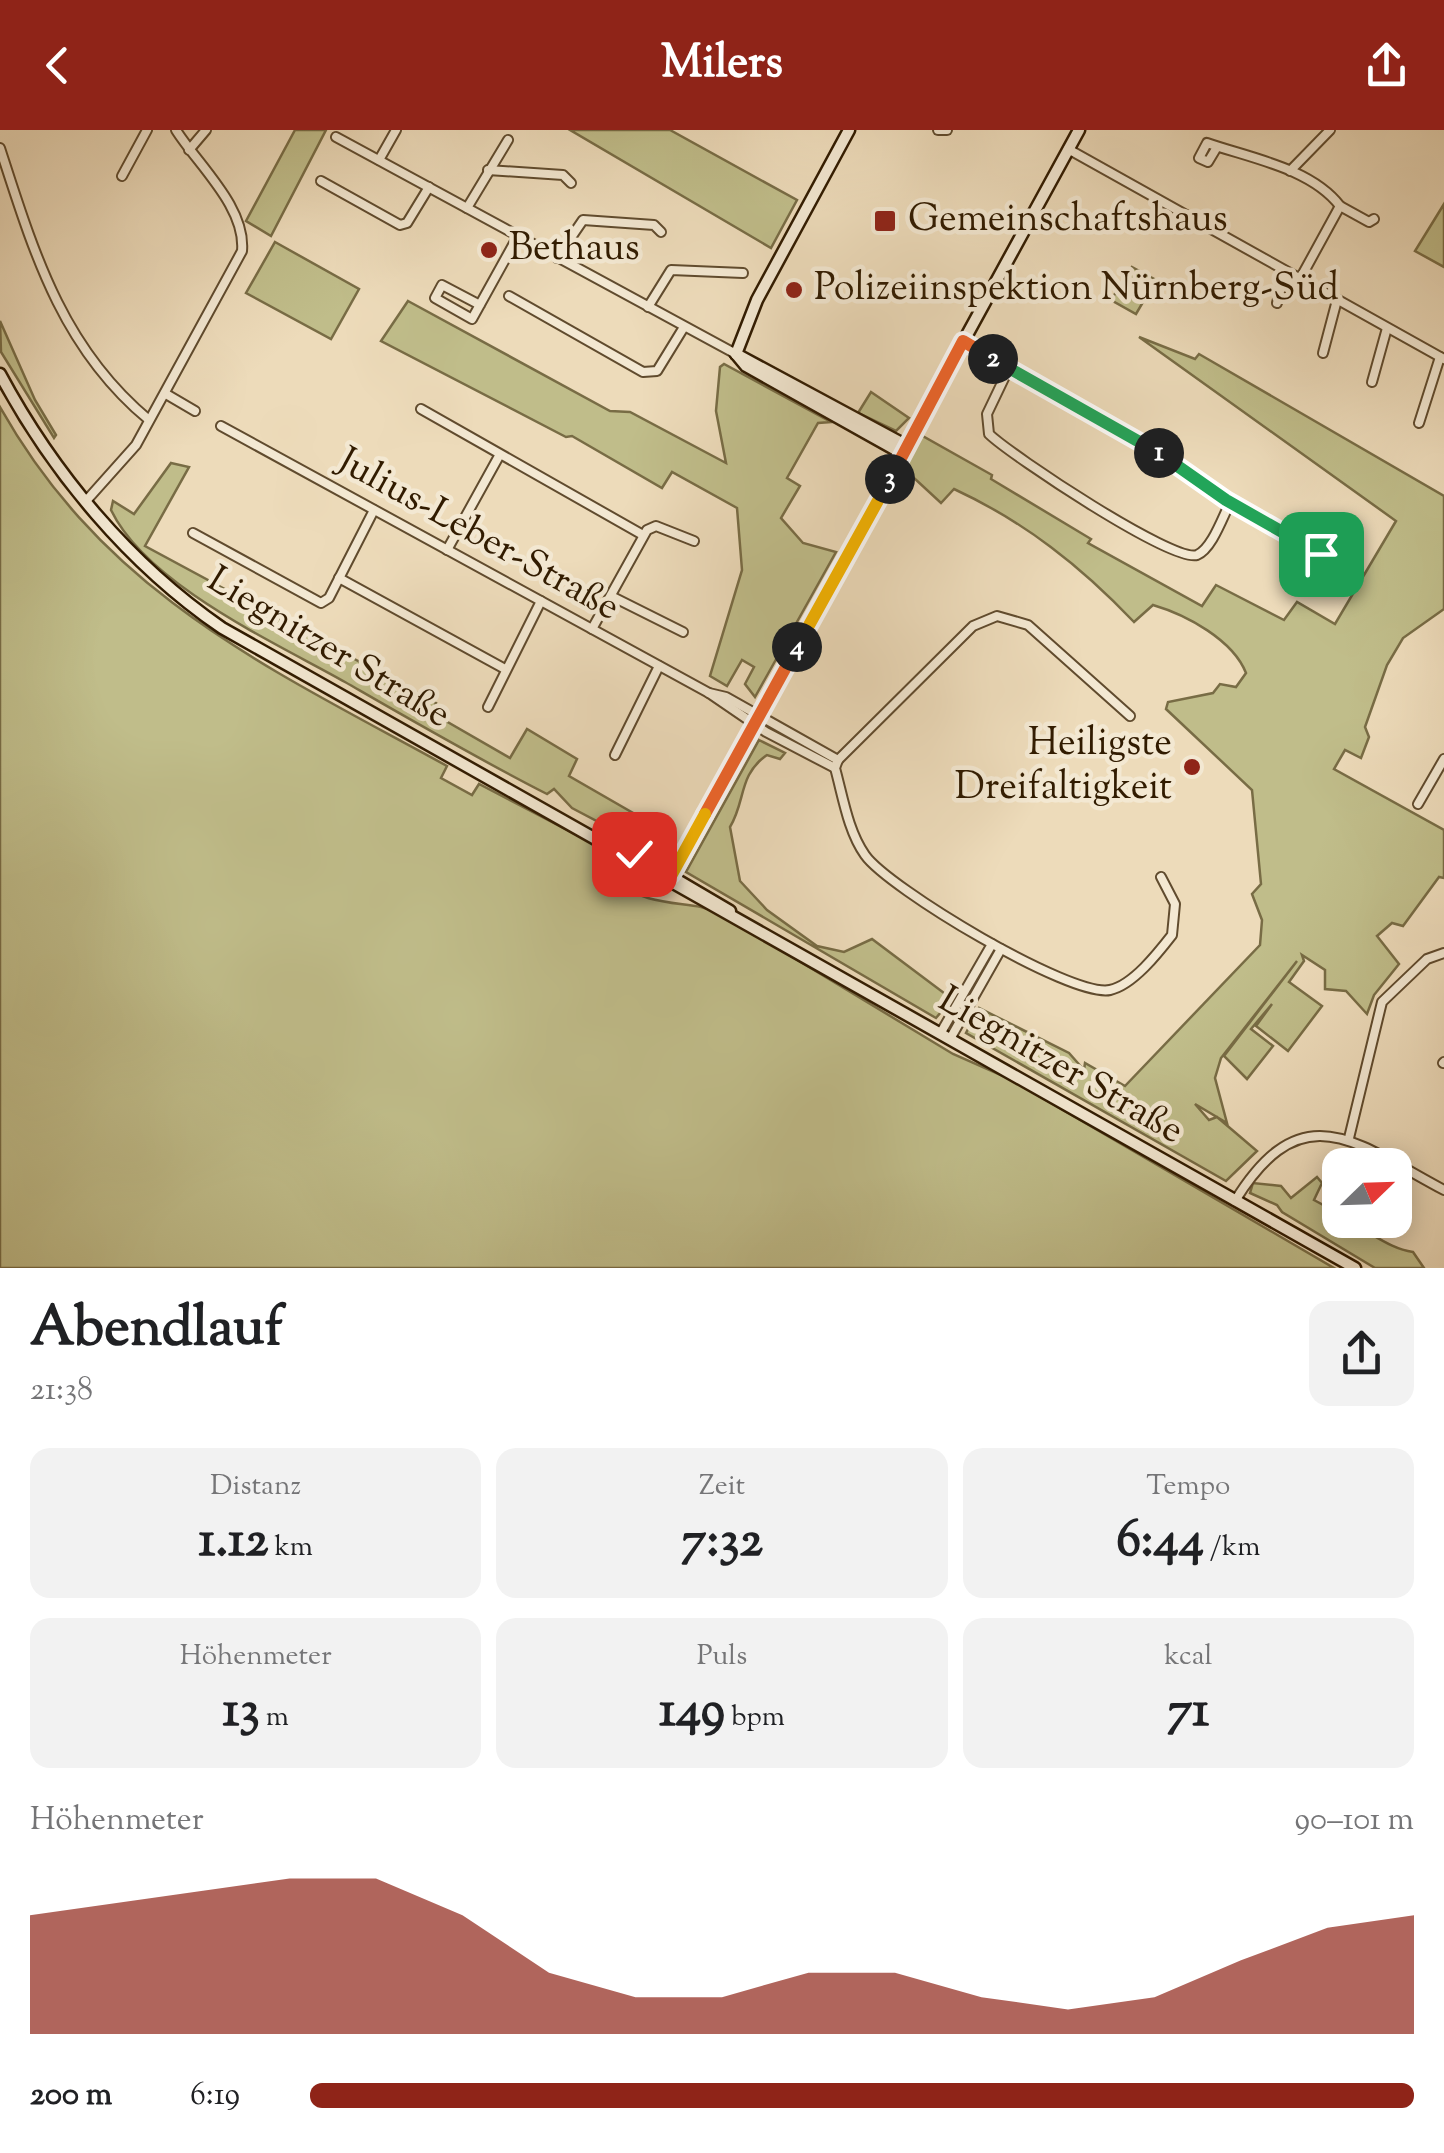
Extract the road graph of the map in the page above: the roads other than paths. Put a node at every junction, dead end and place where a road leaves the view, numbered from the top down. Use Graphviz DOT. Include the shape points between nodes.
graph roads {
  1 [pos="147,130"];
  2 [pos="176,130"];
  3 [pos="206,130"];
  4 [pos="396,130"];
  5 [pos="849,130"];
  6 [pos="938,130"];
  7 [pos="947,130"];
  8 [pos="1078,130"];
  9 [pos="1330,130"];
  10 [pos="336,137"];
  11 [pos="508,140"];
  12 [pos="1217,146"];
  13 [pos="0,148"];
  14 [pos="189,150"];
  15 [pos="1068,150"];
  16 [pos="379,160"];
  17 [pos="488,170"];
  18 [pos="1290,171"];
  19 [pos="122,176"];
  20 [pos="321,182"];
  21 [pos="571,182"];
  22 [pos="428,187"];
  23 [pos="1340,206"];
  24 [pos="466,208"];
  25 [pos="1374,220"];
  26 [pos="660,232"];
  27 [pos="518,236"];
  28 [pos="558,258"];
  29 [pos="1285,272"];
  30 [pos="743,273"];
  31 [pos="1300,278"];
  32 [pos="508,296"];
  33 [pos="1337,300"];
  34 [pos="1276,303"];
  35 [pos="480,306"];
  36 [pos="648,307"];
  37 [pos="684,327"];
  38 [pos="1387,328"];
  39 [pos="963,341"];
  40 [pos="736,354"];
  41 [pos="1323,354"];
  42 [pos="1442,358"];
  43 [pos="1009,368"];
  44 [pos="0,374"];
  45 [pos="1372,382"];
  46 [pos="166,394"];
  47 [pos="422,410"];
  48 [pos="196,411"];
  49 [pos="150,420"];
  50 [pos="1420,423"];
  51 [pos="221,426"];
  52 [pos="905,450"];
  53 [pos="499,456"];
  54 [pos="86,501"];
  55 [pos="1230,503"];
  56 [pos="374,510"];
  57 [pos="192,533"];
  58 [pos="642,535"];
  59 [pos="694,541"];
  60 [pos="447,550"];
  61 [pos="1326,562"];
  62 [pos="339,578"];
  63 [pos="611,596"];
  64 [pos="541,602"];
  65 [pos="592,629"];
  66 [pos="684,632"];
  67 [pos="659,666"];
  68 [pos="505,669"];
  69 [pos="488,706"];
  70 [pos="1130,716"];
  71 [pos="757,721"];
  72 [pos="615,755"];
  73 [pos="1444,759"];
  74 [pos="837,764"];
  75 [pos="1418,804"];
  76 [pos="1161,877"];
  77 [pos="670,878"];
  78 [pos="992,944"];
  79 [pos="1001,949"];
  80 [pos="1444,953"];
  81 [pos="945,1036"];
  82 [pos="1349,1138"];
  83 [pos="1444,1190"];
  84 [pos="1234,1201"];
  85 [pos="1355,1268"];
  1 -- 19 [label="street"];
  2 -- 14 [label="street"];
  3 -- 14 [label="street"];
  4 -- 16 [label="street"];
  5 -- 40 [label="main road" via="762,290"];
  6 -- 7 [label="street"];
  8 -- 15 [label="main road"];
  9 -- 18 [label="street"];
  10 -- 16 [label="street"];
  11 -- 17 [label="street"];
  12 -- 18 [label="street"];
  13 -- 49 [label="street" via="65,321 92,365"];
  14 -- 46 [label="street" via="235,215 243,241"];
  15 -- 29 [label="street"];
  15 -- 39 [label="main road"];
  16 -- 22 [label="street"];
  17 -- 21 [label="street" via="563,175"];
  17 -- 24 [label="street"];
  18 -- 23 [label="street"];
  20 -- 22 [label="street" via="400,226"];
  22 -- 24 [label="street"];
  23 -- 25 [label="street"];
  23 -- 31 [label="street"];
  24 -- 27 [label="street"];
  26 -- 28 [label="street" via="654,225 584,220"];
  27 -- 28 [label="street"];
  27 -- 35 [label="street"];
  28 -- 36 [label="street"];
  29 -- 31 [label="street"];
  29 -- 34 [label="street"];
  30 -- 36 [label="street" via="671,270"];
  31 -- 33 [label="street"];
  32 -- 37 [label="street" via="650,374"];
  33 -- 38 [label="street"];
  33 -- 41 [label="street"];
  35 -- 35 [label="street" via="472,319 435,298 442,285"];
  36 -- 37 [label="street"];
  37 -- 40 [label="street"];
  38 -- 42 [label="street"];
  38 -- 45 [label="street"];
  39 -- 43 [label="street"];
  39 -- 52 [label="main road"];
  40 -- 52 [label="main road" via="746,366"];
  42 -- 50 [label="street"];
  43 -- 55 [label="street" via="1138,439"];
  43 -- 55 [label="street" via="987,414 989,434 1132,530 1195,556"];
  44 -- 54 [label="main road, Liegnitzer Straße"];
  46 -- 48 [label="street"];
  46 -- 49 [label="street"];
  47 -- 53 [label="street"];
  49 -- 54 [label="street" via="128,459"];
  51 -- 56 [label="street, Julius-Leber-Straße"];
  52 -- 71 [label="main road"];
  53 -- 58 [label="street"];
  53 -- 60 [label="street"];
  54 -- 77 [label="main road, Liegnitzer Straße" via="158,578 222,628"];
  55 -- 61 [label="street"];
  56 -- 60 [label="street, Julius-Leber-Straße"];
  56 -- 62 [label="street"];
  57 -- 62 [label="street" via="321,603"];
  58 -- 59 [label="street" via="656,526"];
  58 -- 63 [label="street"];
  60 -- 64 [label="street, Julius-Leber-Straße"];
  62 -- 68 [label="street"];
  63 -- 65 [label="street"];
  63 -- 66 [label="street"];
  64 -- 65 [label="street, Julius-Leber-Straße"];
  64 -- 68 [label="street"];
  65 -- 67 [label="street, Julius-Leber-Straße"];
  67 -- 71 [label="street, Julius-Leber-Straße"];
  67 -- 72 [label="street"];
  68 -- 69 [label="street"];
  70 -- 74 [label="street" via="1028,626 998,616 973,626"];
  71 -- 74 [label="street, Julius-Leber-Straße"];
  71 -- 77 [label="main road"];
  73 -- 75 [label="street"];
  74 -- 78 [label="street" via="856,838 874,866"];
  76 -- 79 [label="street" via="1177,915 1172,935 1114,988 1082,986"];
  77 -- 81 [label="main road, Liegnitzer Straße"];
  78 -- 79 [label="street"];
  78 -- 81 [label="street"];
  79 -- 81 [label="street"];
  80 -- 82 [label="street" via="1427,959 1382,1002"];
  81 -- 84 [label="main road, Liegnitzer Straße"];
  82 -- 83 [label="street"];
  82 -- 84 [label="street" via="1314,1136 1279,1148"];
  84 -- 85 [label="main road, Liegnitzer Straße"];
}
